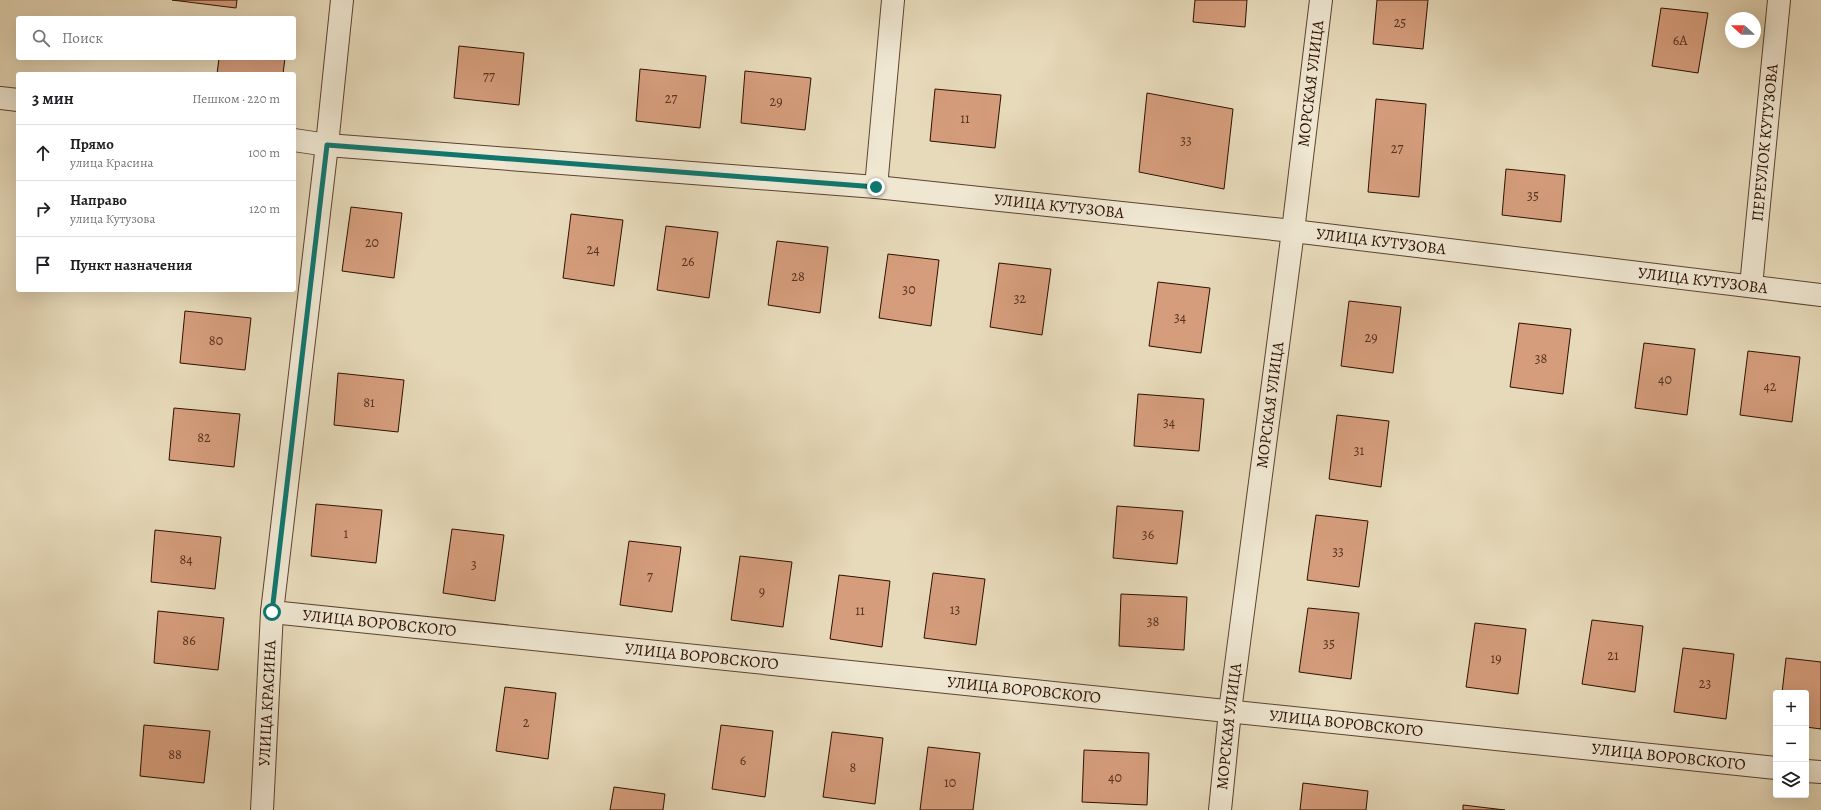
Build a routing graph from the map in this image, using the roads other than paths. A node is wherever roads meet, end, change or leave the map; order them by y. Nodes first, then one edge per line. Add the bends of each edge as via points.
1 (342, 0) edge
2 (893, 0) edge
3 (1321, 0) edge
4 (1779, 0) edge
5 (0, 98) edge
6 (16, 100) edge
7 (296, 140) edge
8 (327, 145) junction
9 (876, 187) junction
10 (1293, 231) junction
11 (1751, 286) junction
12 (1821, 295) edge
13 (272, 612) junction
14 (1230, 711) junction
15 (1773, 768) edge
16 (1809, 771) edge
17 (1821, 772) edge
18 (262, 810) edge
19 (1220, 810) edge

1 - 8 street, УЛИЦА КРАСИНА
2 - 9 street
3 - 10 street, МОРСКАЯ УЛИЦА
4 - 11 street, ПЕРЕУЛОК КУТУЗОВА
5 - 6 street
7 - 8 street, УЛИЦА КУТУЗОВА
8 - 9 street, УЛИЦА КУТУЗОВА
8 - 13 street, УЛИЦА КРАСИНА
9 - 10 street, УЛИЦА КУТУЗОВА
10 - 11 street, УЛИЦА КУТУЗОВА
10 - 14 street, МОРСКАЯ УЛИЦА
11 - 12 street, УЛИЦА КУТУЗОВА
13 - 14 street, УЛИЦА ВОРОВСКОГО
13 - 18 street, УЛИЦА КРАСИНА
14 - 15 street, УЛИЦА ВОРОВСКОГО
14 - 19 street, МОРСКАЯ УЛИЦА
16 - 17 street

